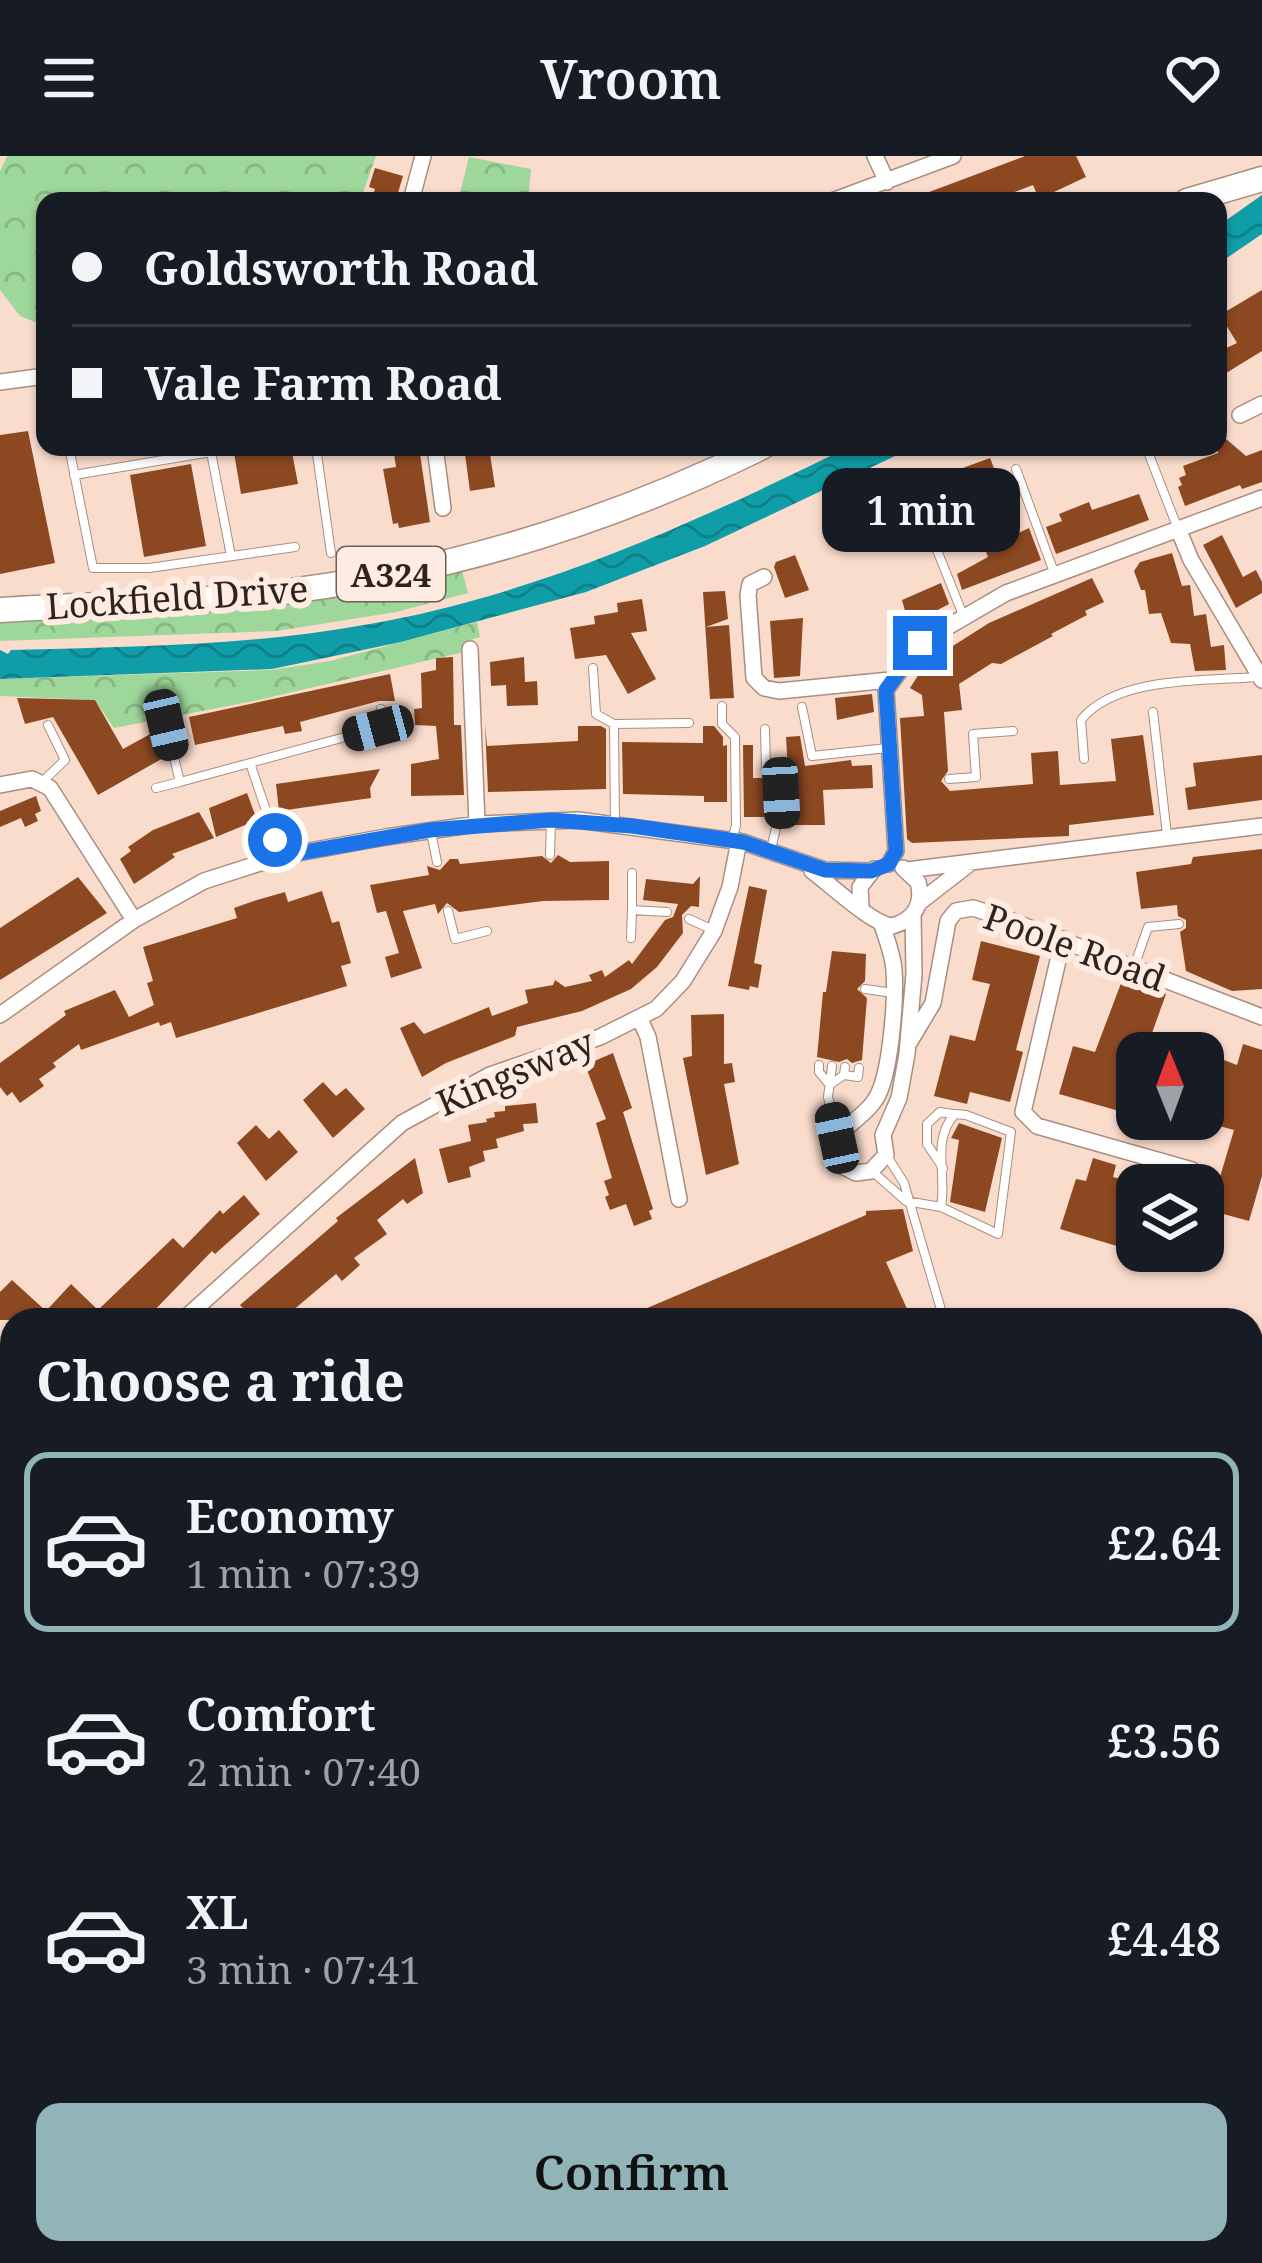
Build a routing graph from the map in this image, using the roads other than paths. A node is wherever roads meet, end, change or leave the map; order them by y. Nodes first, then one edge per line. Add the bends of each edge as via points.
1 (423, 156) edge
2 (874, 156) edge
3 (952, 156) edge
4 (1262, 163) edge
5 (1262, 179) edge
6 (886, 182) junction
7 (413, 192) edge
8 (858, 192) edge
9 (1203, 192) edge
10 (1216, 192) edge
11 (36, 377) edge
12 (0, 382) edge
13 (1262, 404) edge
14 (1240, 416) dead end
15 (71, 456) edge
16 (187, 456) edge
17 (212, 456) edge
18 (317, 456) edge
19 (436, 456) edge
20 (742, 456) edge
21 (1150, 456) edge
22 (1016, 469) dead end
23 (74, 475) junction
24 (1262, 498) edge
25 (443, 508) dead end
26 (1179, 531) junction
27 (932, 540) dead end
28 (295, 547) dead end
29 (331, 553) dead end
30 (231, 556) junction
31 (1055, 574) junction
32 (764, 577) dead end
33 (0, 610) edge
34 (963, 615) junction
35 (470, 649) dead end
36 (593, 668) dead end
37 (1261, 678) edge
38 (890, 680) junction
39 (722, 706) dead end
40 (802, 707) dead end
41 (381, 710) dead end
42 (1153, 712) dead end
43 (688, 723) dead end
44 (614, 724) junction
45 (48, 725) dead end
46 (166, 725) dead end
47 (765, 729) dead end
48 (1013, 731) dead end
49 (888, 748) junction
50 (1084, 759) dead end
51 (250, 763) junction
52 (949, 779) dead end
53 (44, 782) junction
54 (180, 782) junction
55 (0, 785) edge
56 (156, 788) dead end
57 (551, 820) junction
58 (477, 824) junction
59 (615, 824) junction
60 (1262, 826) edge
61 (430, 830) junction
62 (1168, 839) junction
63 (735, 840) junction
64 (771, 849) junction
65 (550, 855) dead end
66 (282, 856) junction
67 (973, 861) junction
68 (437, 862) dead end
69 (800, 862) junction
70 (889, 864) junction
71 (907, 870) junction
72 (871, 871) junction
73 (632, 873) dead end
74 (861, 907) junction
75 (916, 908) junction
76 (632, 910) junction
77 (448, 911) dead end
78 (668, 912) dead end
79 (689, 919) dead end
80 (134, 920) junction
81 (1179, 923) dead end
82 (882, 925) junction
83 (487, 931) dead end
84 (714, 931) junction
85 (631, 938) dead end
86 (1063, 939) junction
87 (1134, 967) junction
88 (866, 992) dead end
89 (893, 993) junction
90 (0, 1015) edge
91 (1262, 1017) edge
92 (640, 1019) junction
93 (908, 1046) junction
94 (819, 1065) dead end
95 (832, 1066) dead end
96 (859, 1069) dead end
97 (830, 1085) junction
98 (955, 1114) junction
99 (855, 1123) junction
100 (883, 1135) junction
101 (837, 1138) junction
102 (886, 1155) junction
103 (1171, 1164) edge
104 (944, 1169) junction
105 (872, 1172) junction
106 (680, 1198) dead end
107 (906, 1202) junction
108 (941, 1207) junction
109 (196, 1308) edge
110 (940, 1308) edge

1 - 7 street
2 - 6 street
3 - 6 street
4 - 9 main road
5 - 10 main road
6 - 8 street
11 - 12 street
13 - 14 street
15 - 23 lane
16 - 23 lane
17 - 30 lane
18 - 29 lane
19 - 25 street
20 - 33 main road, Lockfield Drive / A324 via 632,505 439,564 260,595
21 - 26 lane
22 - 31 lane
23 - 30 lane via 93,568
24 - 26 street
26 - 31 street
26 - 37 street
27 - 34 lane
28 - 30 lane
31 - 34 street
32 - 38 street via 748,595 760,685 779,691
34 - 38 street via 920,643
35 - 58 street
36 - 44 lane via 596,714
37 - 50 lane via 1136,688 1103,699 1081,720
38 - 49 street
39 - 63 lane via 722,724 735,737
40 - 49 lane via 812,756
41 - 51 lane via 378,728
42 - 62 lane
43 - 44 lane
44 - 59 lane
45 - 53 lane via 65,760
46 - 54 lane
47 - 64 lane via 766,767 780,767 782,820
48 - 52 lane via 974,734 976,777
49 - 70 street via 896,783
51 - 54 lane
51 - 66 lane
53 - 55 street
53 - 80 street
54 - 56 lane
57 - 58 street
57 - 59 street
57 - 65 lane
58 - 61 street
59 - 63 street
60 - 62 street
61 - 66 street
61 - 68 lane
62 - 67 street
63 - 64 street
63 - 84 street, Kingsway
64 - 69 street
66 - 80 street via 204,881
67 - 71 street
67 - 75 street
69 - 72 street
69 - 74 street
70 - 71 street
70 - 72 street
71 - 75 street via 918,882
72 - 74 street via 860,887
73 - 76 lane
74 - 82 street
75 - 82 street via 901,923
75 - 93 street
76 - 78 lane
76 - 85 lane
77 - 83 lane via 455,939
79 - 84 lane
80 - 90 street
81 - 87 lane via 1148,927
82 - 89 street
84 - 92 street, Kingsway via 674,992
86 - 87 street, Poole Road
86 - 93 street, Poole Road via 974,908 956,911 933,1004
86 - 103 street via 1023,1112 1037,1126
87 - 91 street, Poole Road
88 - 89 lane
89 - 99 street via 880,1093
92 - 106 street
92 - 109 street, Kingsway via 490,1075 402,1123
93 - 100 street
94 - 97 lane
95 - 97 lane
96 - 97 lane via 858,1077 844,1071
97 - 101 lane
98 - 104 lane via 941,1140
98 - 104 lane via 940,1112 927,1124 927,1144
98 - 108 lane via 1011,1132 998,1234
99 - 100 street
99 - 101 street
100 - 102 street
101 - 105 street via 842,1166
102 - 105 street
102 - 107 lane
104 - 108 lane
105 - 107 lane
107 - 108 lane
107 - 110 lane

